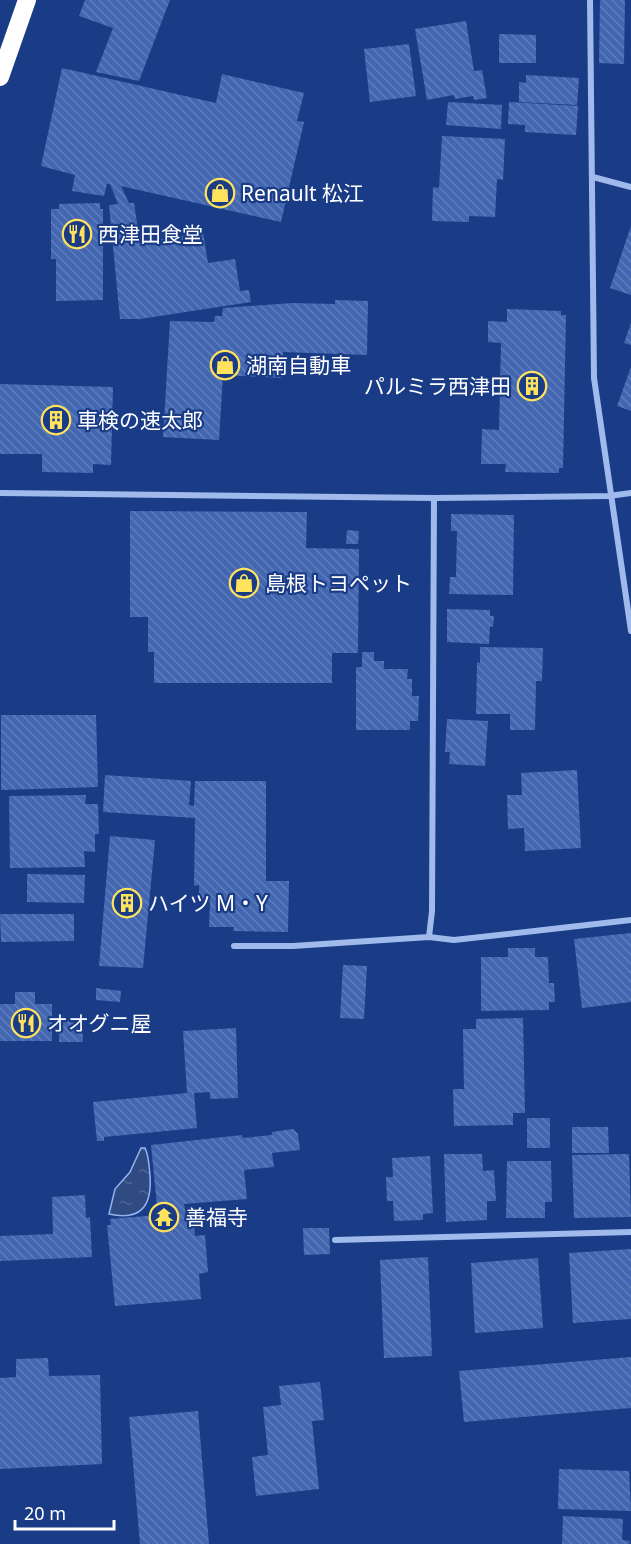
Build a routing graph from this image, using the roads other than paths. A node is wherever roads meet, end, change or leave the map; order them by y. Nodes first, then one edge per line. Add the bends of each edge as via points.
1 (27, 0) edge
2 (590, 0) edge
3 (0, 77) edge
4 (593, 177) junction
5 (631, 187) edge
6 (0, 493) edge
7 (631, 493) edge
8 (609, 496) junction
9 (434, 498) junction
10 (631, 631) edge
11 (631, 920) edge
12 (429, 937) junction
13 (234, 946) dead end
14 (631, 1232) edge
15 (335, 1240) dead end

1 - 3 highway
2 - 4 street
4 - 5 street
4 - 8 street via 594,378
6 - 9 street
7 - 8 street
8 - 9 street
8 - 10 street
9 - 12 street
11 - 12 street via 454,940
12 - 13 street
14 - 15 street

